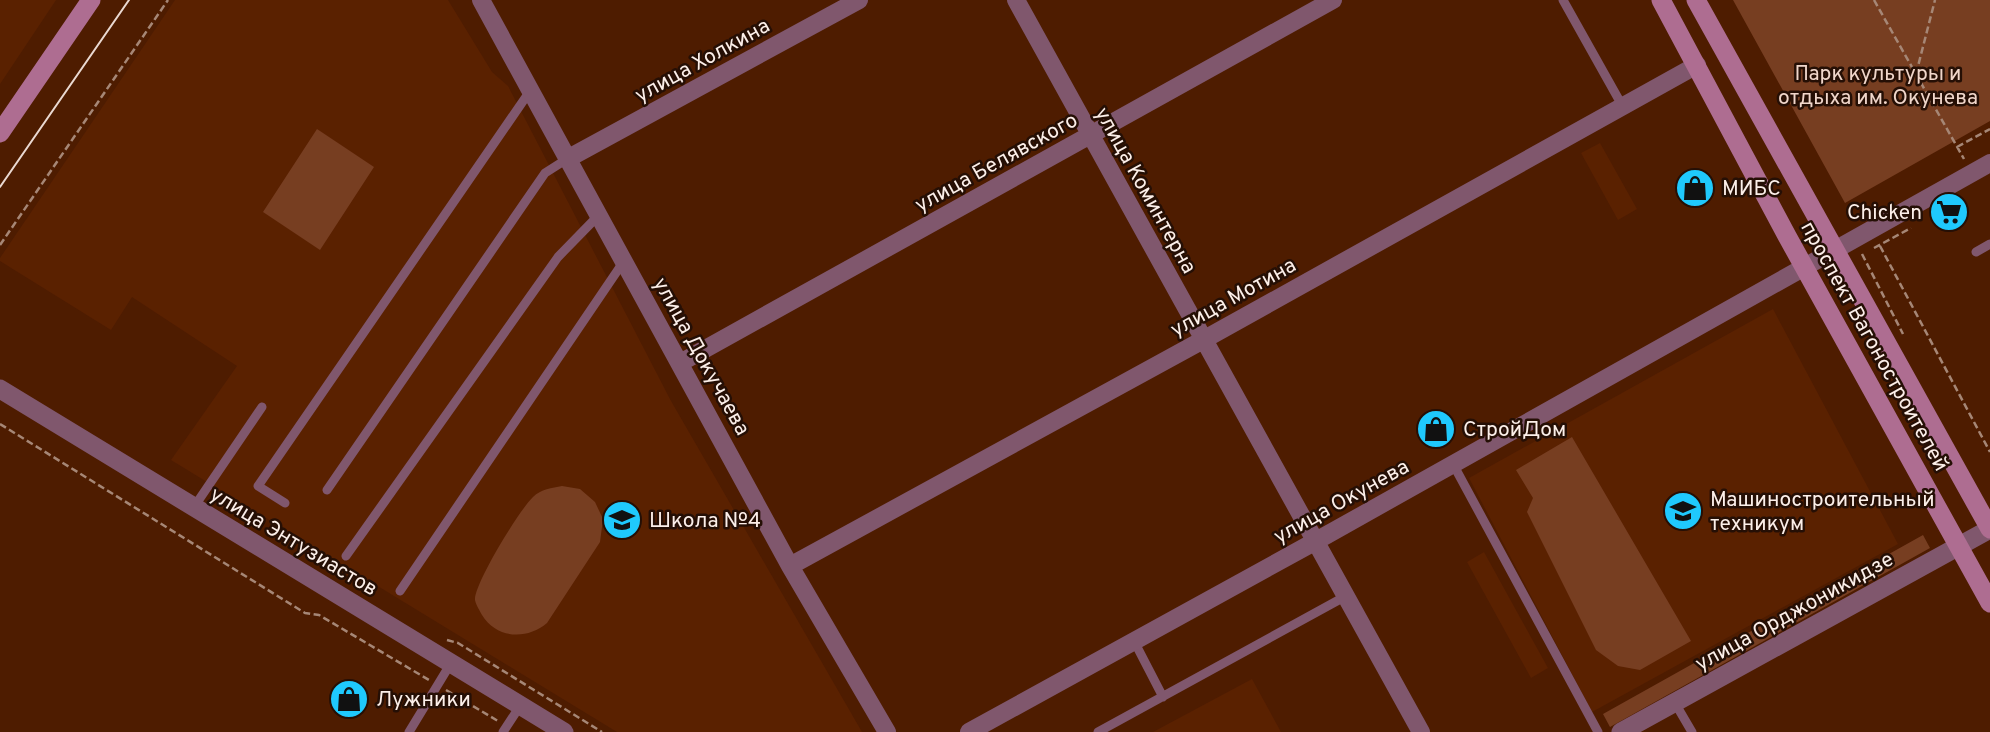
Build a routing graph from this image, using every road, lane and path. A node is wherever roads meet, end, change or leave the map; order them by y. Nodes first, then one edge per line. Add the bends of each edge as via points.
1 (91, 0) edge
2 (168, 0) edge
3 (481, 0) edge
4 (859, 0) edge
5 (1016, 0) edge
6 (1333, 0) edge
7 (1563, 0) edge
8 (1661, 0) edge
9 (1696, 0) edge
10 (1874, 0) edge
11 (1935, 0) edge
12 (1697, 65) junction
13 (1916, 74) junction
14 (530, 91) junction
15 (1623, 107) junction
16 (1990, 129) edge
17 (0, 133) edge
18 (1090, 136) junction
19 (1958, 147) junction
20 (567, 159) junction
21 (1990, 163) edge
22 (1972, 173) junction
23 (597, 217) junction
24 (1990, 243) edge
25 (0, 245) edge
26 (1880, 246) dead end
27 (1836, 250) junction
28 (1976, 252) dead end
29 (624, 261) junction
30 (1804, 267) junction
31 (1203, 340) junction
32 (680, 363) junction
33 (0, 389) edge
34 (262, 407) dead end
35 (0, 424) edge
36 (1990, 452) edge
37 (1453, 464) junction
38 (327, 490) dead end
39 (285, 503) dead end
40 (194, 507) junction
41 (1990, 529) edge
42 (1316, 541) junction
43 (1959, 546) junction
44 (346, 556) dead end
45 (790, 566) junction
46 (400, 591) dead end
47 (1346, 596) junction
48 (1990, 603) edge
49 (1134, 641) junction
50 (451, 663) junction
51 (438, 685) junction
52 (1163, 697) junction
53 (1675, 702) junction
54 (520, 706) junction
55 (505, 729) edge
56 (554, 730) edge
57 (409, 732) edge
58 (887, 732) edge
59 (969, 732) edge
60 (1098, 732) edge
61 (1421, 732) edge
62 (1598, 732) edge
63 (1620, 732) edge
64 (1692, 732) edge

1 - 17 main road
2 - 25 path
3 - 14 street, улица Докучаева
4 - 20 street, улица Холкина
5 - 18 street, улица Коминтерна
6 - 18 street, улица Белявского
7 - 15 lane
8 - 12 main road, проспект Вагоностроителей
9 - 27 main road, проспект Вагоностроителей
10 - 13 path
11 - 13 path
12 - 15 street, улица Мотина
12 - 30 main road, проспект Вагоностроителей
13 - 19 path
14 - 20 street, улица Докучаева
14 - 39 lane via 258,486
15 - 31 street, улица Мотина
16 - 19 path
18 - 31 street, улица Коминтерна
18 - 32 street, улица Белявского
19 - 22 path
20 - 23 street, улица Докучаева
20 - 38 lane via 545,173
21 - 22 street, улица Окунева
22 - 27 street, улица Окунева
23 - 29 street, улица Докучаева
23 - 44 lane via 558,257
24 - 28 lane
26 - 36 path
27 - 30 street, улица Окунева
27 - 41 main road, проспект Вагоностроителей
29 - 32 street, улица Докучаева
29 - 46 lane
30 - 37 street, улица Окунева
30 - 43 main road, проспект Вагоностроителей
31 - 42 street, улица Коминтерна
31 - 45 street, улица Мотина
32 - 45 street, улица Докучаева
33 - 40 street, улица Энтузиастов
34 - 40 lane
35 - 51 path via 305,613 319,615
37 - 42 street, улица Окунева
37 - 62 lane
40 - 50 street, улица Энтузиастов
41 - 43 street, улица Орджоникидзе
42 - 47 street, улица Коминтерна
42 - 49 street, улица Окунева
43 - 48 main road, проспект Вагоностроителей
43 - 53 street, улица Орджоникидзе
45 - 58 street, улица Докучаева
47 - 52 lane
47 - 61 street, улица Коминтерна
49 - 52 lane
49 - 59 street, улица Окунева
50 - 51 lane
50 - 54 street, улица Энтузиастов
51 - 55 path
51 - 57 lane
52 - 60 lane
53 - 63 street, улица Орджоникидзе
53 - 64 lane
54 - 55 lane
54 - 56 street, улица Энтузиастов

